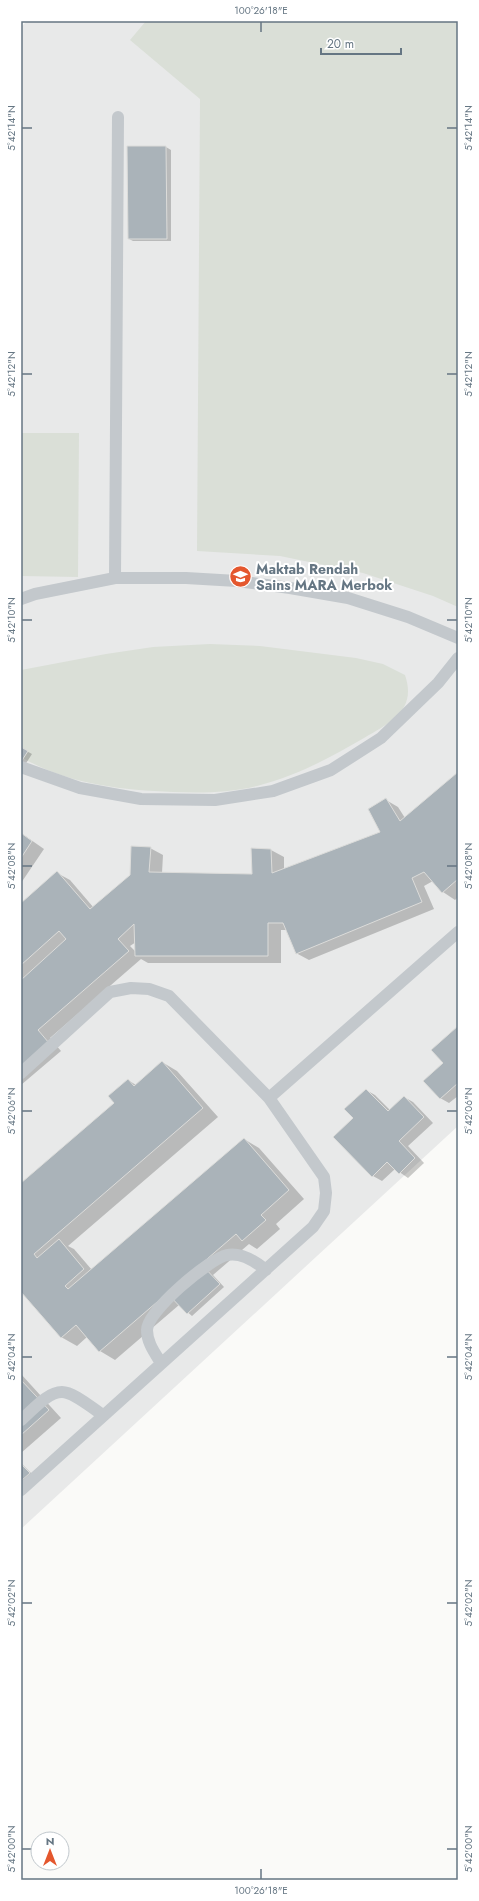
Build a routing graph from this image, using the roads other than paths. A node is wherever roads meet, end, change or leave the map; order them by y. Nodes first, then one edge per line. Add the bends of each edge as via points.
1 (118, 117) dead end
2 (115, 578) junction
3 (21, 599) edge
4 (458, 638) edge
5 (458, 658) edge
6 (21, 766) edge
7 (458, 932) edge
8 (21, 1073) edge
9 (269, 1098) junction
10 (266, 1270) junction
11 (161, 1363) junction
12 (103, 1415) junction
13 (21, 1420) edge
14 (21, 1490) edge

1 - 2 lane
2 - 3 lane
2 - 4 lane via 237,581 305,590 348,598 408,617
5 - 6 lane via 438,683 381,738 331,770 273,791 215,800 141,799 80,788
7 - 9 lane
8 - 9 lane via 110,992 131,988 148,989 169,996
9 - 10 lane via 324,1177 326,1194 324,1211 313,1227
10 - 11 lane
10 - 11 lane via 244,1256 228,1255 213,1261 160,1305 147,1330 150,1347
11 - 12 lane
12 - 13 lane via 62,1392 49,1396
12 - 14 lane

